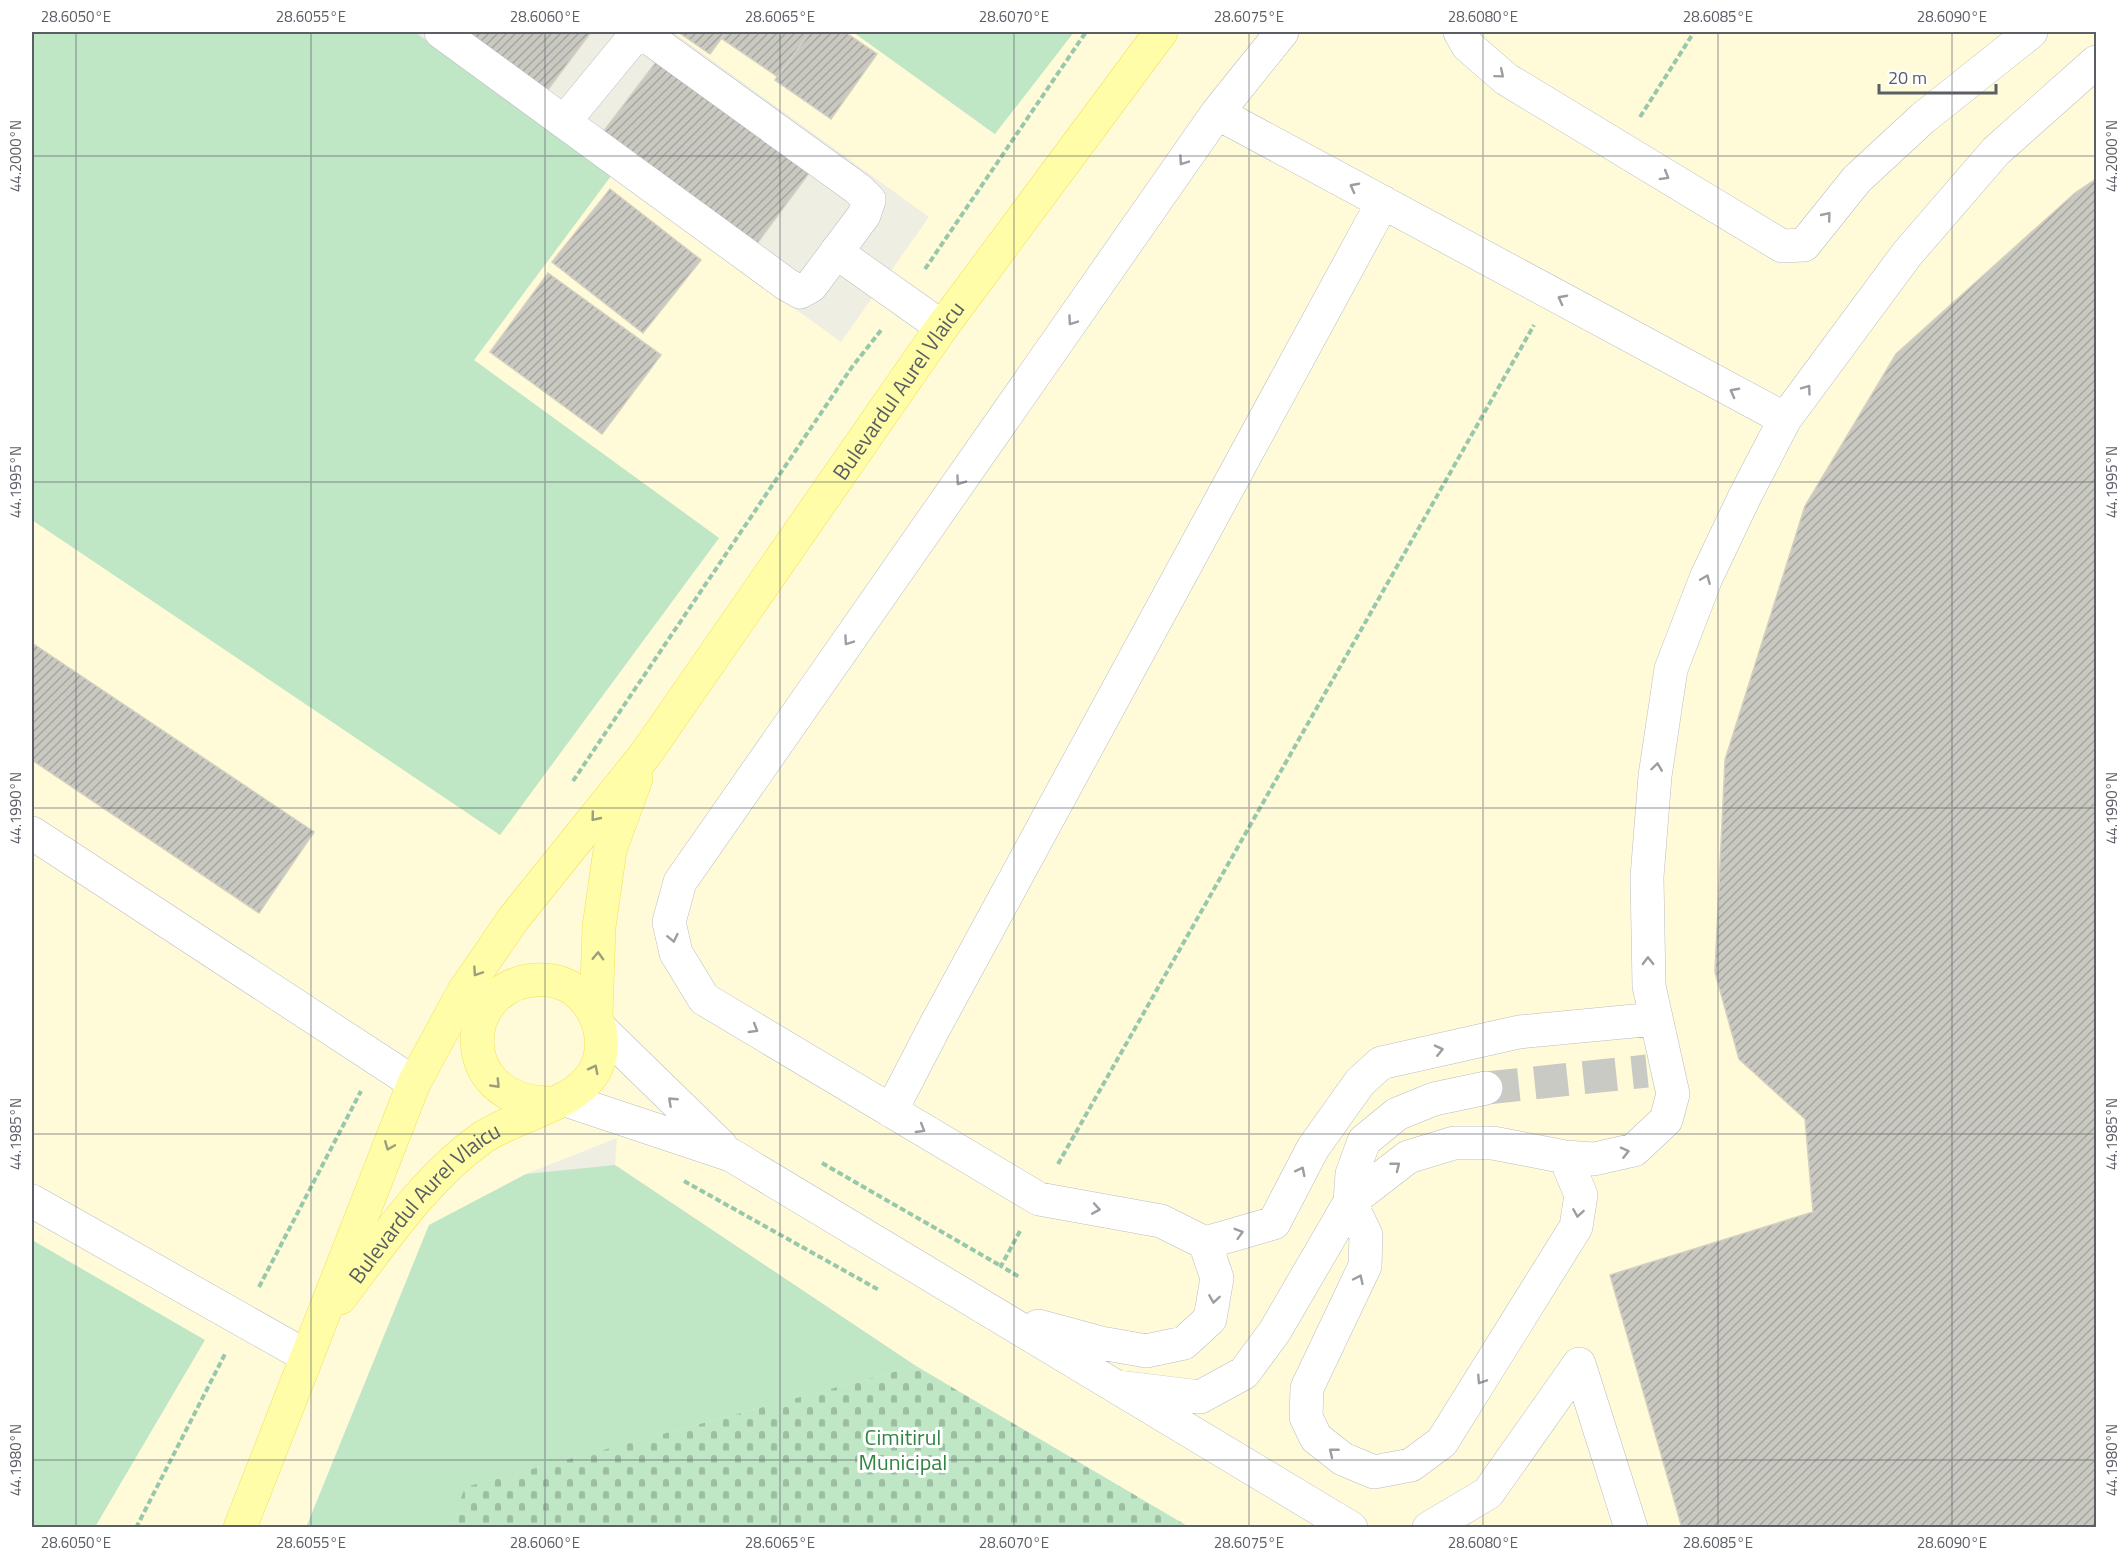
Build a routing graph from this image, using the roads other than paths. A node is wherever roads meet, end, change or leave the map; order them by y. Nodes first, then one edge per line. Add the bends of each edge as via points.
1 (441, 32) edge
2 (639, 32) edge
3 (1161, 32) edge
4 (1282, 32) edge
5 (1460, 32) edge
6 (2031, 32) edge
7 (2097, 62) edge
8 (1217, 113) junction
9 (564, 122) junction
10 (1383, 202) junction
11 (836, 252) junction
12 (942, 327) junction
13 (1785, 419) junction
14 (645, 755) junction
15 (32, 833) edge
16 (514, 918) junction
17 (515, 984) junction
18 (1654, 1019) junction
19 (598, 1022) junction
20 (477, 1049) junction
21 (414, 1083) junction
22 (1486, 1088) tunnel mouth
23 (557, 1101) junction
24 (891, 1111) junction
25 (731, 1155) junction
26 (1565, 1158) junction
27 (32, 1201) edge
28 (1350, 1203) junction
29 (1205, 1243) junction
30 (999, 1315) junction
31 (311, 1342) junction
32 (1118, 1387) junction
33 (240, 1527) edge
34 (1351, 1527) edge
35 (1429, 1527) edge
36 (1631, 1527) edge

1 - 9 street
2 - 9 street
2 - 11 street via 869,200 864,215
3 - 12 main road, Bulevardul Aurel Vlaicu
4 - 8 street
5 -> 6 street via 1468,46 1506,79 1782,246 1804,245 1857,179 1923,118
13 -> 7 street via 1907,254 1996,151
10 -> 8 street
8 -> 24 street via 680,882 669,922 676,953 704,999
9 - 11 street via 800,292 811,286
13 -> 10 street
10 - 24 street
11 - 12 street
12 - 14 main road, Bulevardul Aurel Vlaicu
18 -> 13 street via 1649,986 1647,877 1655,776 1671,669 1706,579
14 -> 16 main road, Bulevardul Aurel Vlaicu
19 -> 14 main road, Bulevardul Aurel Vlaicu via 599,927 610,850
15 - 21 street
16 - 17 main road
16 -> 21 main road, Bulevardul Aurel Vlaicu via 464,991
17 - 19 main road via 547,980 568,985 583,997
17 - 20 main road via 497,996 484,1013 478,1027
26 -> 18 street via 1594,1159 1634,1150 1666,1120 1673,1094
29 -> 18 street via 1274,1223 1312,1148 1360,1082 1381,1063 1519,1032
23 -> 19 main road, Bulevardul Aurel Vlaicu via 581,1088 595,1071 601,1051
25 -> 19 street via 669,1098
20 - 21 main road
20 -> 23 main road, Bulevardul Aurel Vlaicu via 482,1068 508,1096 529,1103
21 -> 31 main road, Bulevardul Aurel Vlaicu
22 - 28 street via 1434,1100 1397,1114 1364,1141 1352,1174
23 - 25 street
23 - 31 main road, Bulevardul Aurel Vlaicu via 482,1138 425,1189
24 -> 29 street via 1039,1199 1161,1221
25 - 30 street
28 -> 26 street via 1408,1157 1454,1143 1493,1143
26 -> 28 street via 1581,1195 1576,1227 1551,1270 1442,1442 1411,1465 1374,1472 1342,1459 1316,1438 1306,1417 1307,1388 1365,1266 1366,1235
27 - 31 street
28 - 32 street via 1275,1331 1244,1373 1200,1397
29 -> 30 street via 1217,1278 1210,1319 1184,1343 1146,1350 1101,1343
30 - 32 street
31 - 33 main road, Bulevardul Aurel Vlaicu
32 - 34 street
35 - 36 street via 1488,1493 1580,1364

